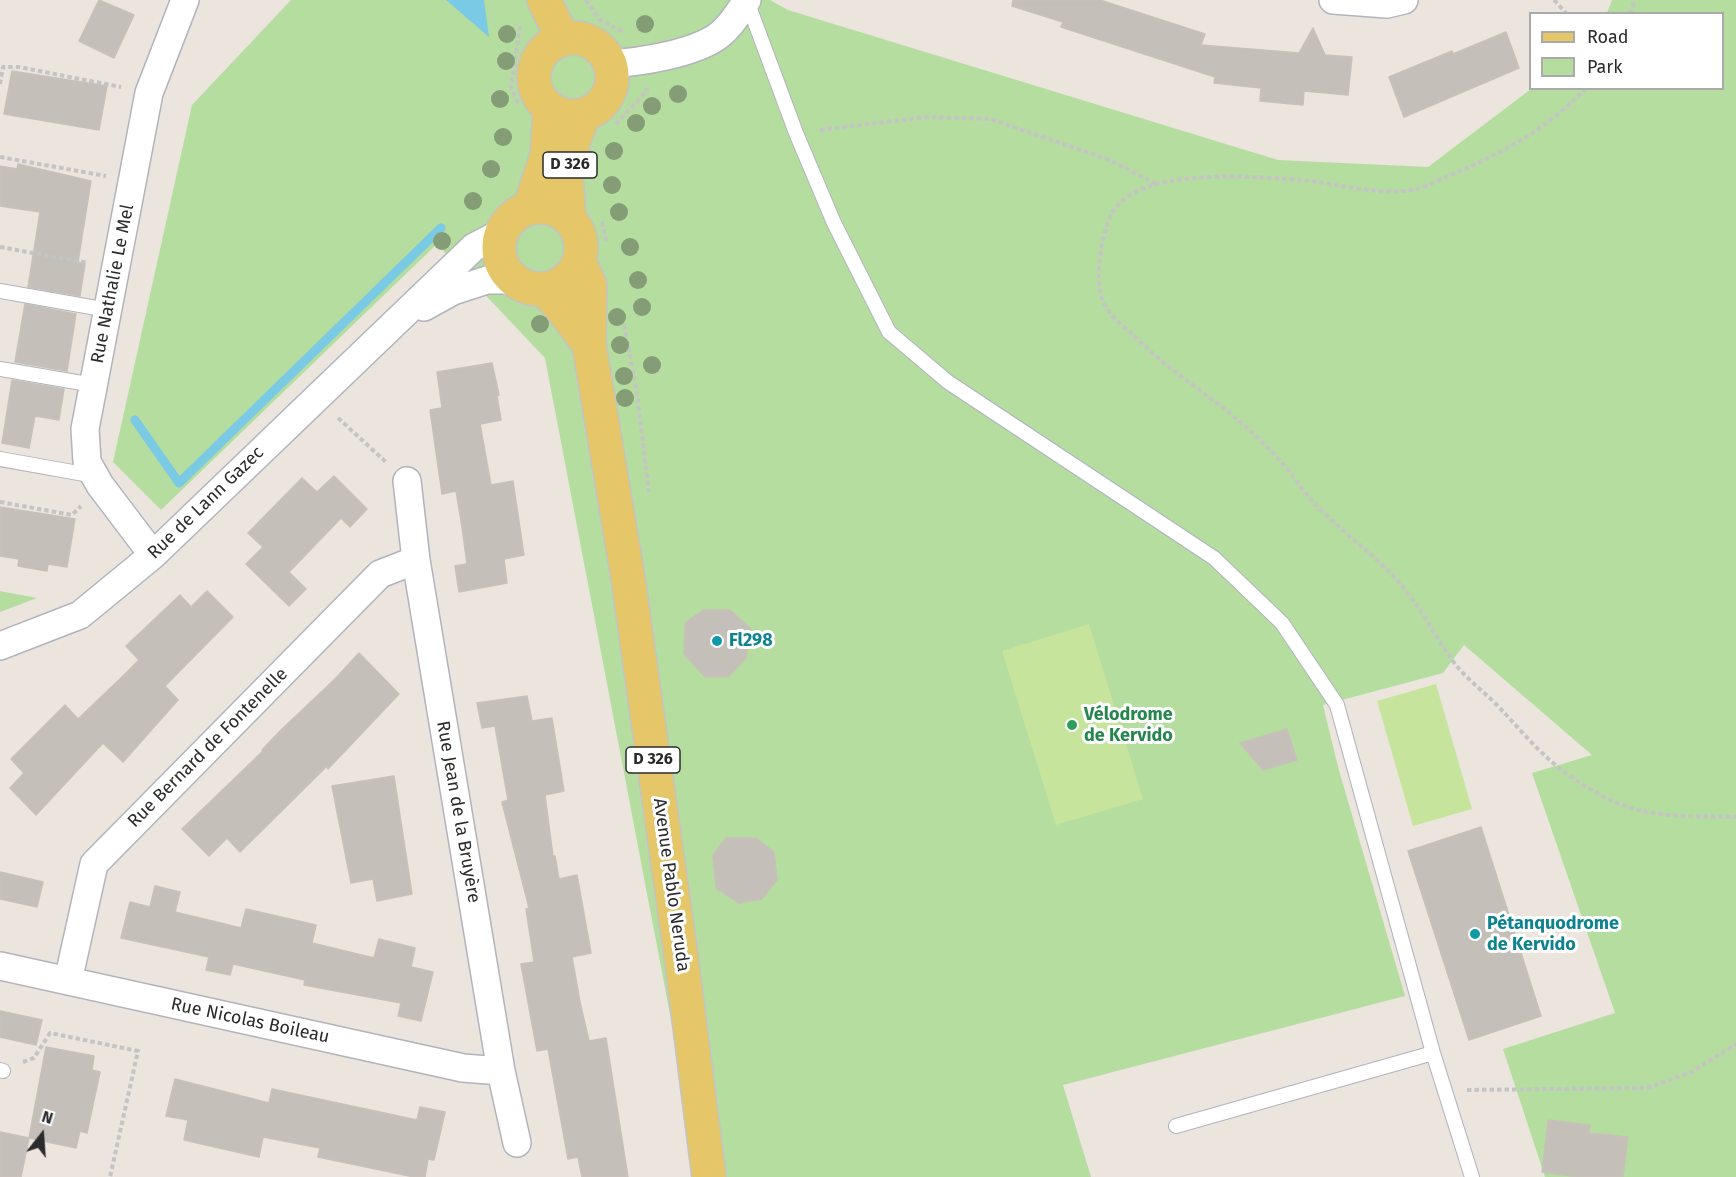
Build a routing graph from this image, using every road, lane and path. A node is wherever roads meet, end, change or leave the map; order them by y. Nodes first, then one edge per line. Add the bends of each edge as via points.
1 (185, 0) edge
2 (747, 0) edge
3 (1333, 0) edge
4 (1404, 0) edge
5 (1554, 0) edge
6 (531, 9) edge
7 (1566, 12) edge
8 (562, 39) junction
9 (610, 64) junction
10 (0, 84) edge
11 (1584, 90) edge
12 (149, 93) junction
13 (535, 107) junction
14 (584, 114) junction
15 (796, 133) junction
16 (0, 157) edge
17 (132, 181) junction
18 (1157, 184) junction
19 (530, 207) junction
20 (569, 218) junction
21 (501, 233) junction
22 (0, 247) edge
23 (579, 261) junction
24 (116, 268) junction
25 (529, 285) junction
26 (0, 291) edge
27 (108, 310) junction
28 (389, 327) junction
29 (590, 345) junction
30 (0, 369) edge
31 (94, 385) junction
32 (316, 397) junction
33 (0, 459) edge
34 (97, 481) junction
35 (406, 481) joint
36 (0, 502) edge
37 (153, 555) junction
38 (416, 560) junction
39 (0, 646) edge
40 (1736, 817) edge
41 (0, 966) edge
42 (68, 981) junction
43 (1736, 1044) edge
44 (1433, 1053) junction
45 (1, 1070) edge
46 (501, 1071) junction
47 (1445, 1090) junction
48 (1176, 1126) dead end
49 (517, 1143) dead end
50 (110, 1177) edge
51 (709, 1177) edge
52 (1472, 1177) edge

1 - 12 street, Rue Nathalie Le Mel
2 - 9 street via 728,27 702,44 635,63
2 - 15 lane
3 - 4 street via 1387,4
5 - 7 path
6 - 8 main road
6 - 13 path via 520,28 511,88
8 - 9 main road via 574,38 597,46
8 - 13 main road via 542,53 537,63 534,76 542,99
9 - 14 main road via 612,77 605,100
10 - 12 path via 3,67 19,67
11 - 18 path via 1571,104 1500,153 1416,189 1386,192 1222,176
12 - 17 street, Rue Nathalie Le Mel
13 - 14 main road via 573,116
13 - 19 main road, D 326 via 547,155
14 - 20 main road, D 326 via 566,176
15 - 18 path via 926,117 990,119 1110,160
15 - 44 lane via 834,223 889,332 948,382 1214,558 1282,623 1337,705
16 - 17 path
17 - 24 street, Rue Nathalie Le Mel
18 - 40 path via 1131,194 1110,216 1098,278 1100,297 1107,310 1173,372 1266,445 1312,501 1403,586 1457,666 1562,771 1637,810 1667,816
19 - 20 main road via 556,210
19 - 21 main road via 508,221
20 - 23 main road via 579,234
21 - 25 main road via 498,246 504,270
21 - 28 street via 474,247
22 - 24 path
23 - 25 main road via 562,283
23 - 29 main road, D 326 via 590,286
24 - 27 street, Rue Nathalie Le Mel
25 - 28 street via 487,280 453,291
25 - 29 main road, D 326 via 563,310
26 - 27 lane
27 - 31 street, Rue Nathalie Le Mel
28 - 32 street, Rue de Lann Gazec
29 - 51 main road, Avenue Pablo Neruda / D 326 via 628,578
30 - 31 lane
31 - 34 street, Rue Nathalie Le Mel via 86,429 87,462
32 - 35 path
32 - 37 street, Rue de Lann Gazec
33 - 34 lane
34 - 36 path via 72,515
34 - 37 street, Rue Nathalie Le Mel
35 - 38 street, Rue Jean de la Bruyère
37 - 39 street, Rue de Lann Gazec via 80,615
38 - 42 street, Rue Bernard de Fontenelle via 380,574 94,864
38 - 46 street, Rue Jean de la Bruyère
41 - 42 street, Rue Nicolas Boileau
42 - 46 street, Rue Nicolas Boileau via 463,1068
43 - 47 path via 1692,1072 1647,1088
44 - 47 lane
44 - 48 lane
45 - 50 path via 34,1058 50,1033 138,1051
46 - 49 street, Rue Jean de la Bruyère
47 - 52 lane

